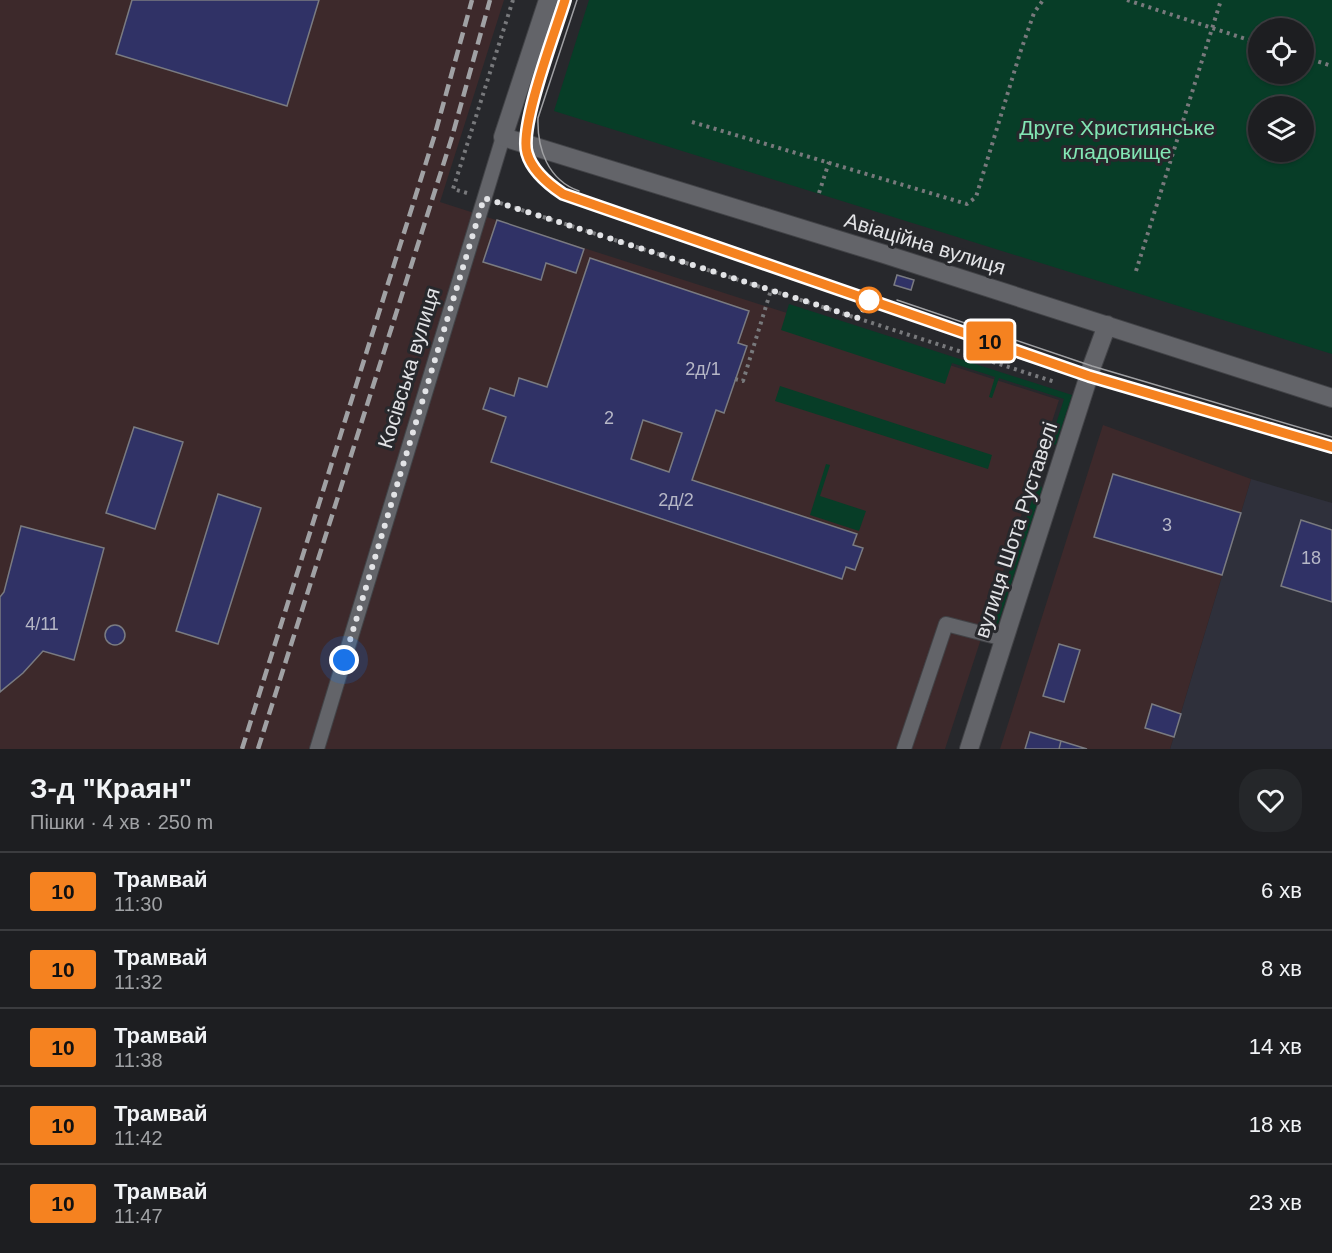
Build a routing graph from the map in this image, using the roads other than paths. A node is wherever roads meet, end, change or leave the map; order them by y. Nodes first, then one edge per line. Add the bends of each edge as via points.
1 (548, 0) edge
2 (503, 137) junction
3 (1107, 325) junction
4 (1332, 398) edge
5 (1004, 639) junction
6 (316, 749) edge
7 (904, 749) edge
8 (969, 749) edge

1 - 2 street, Косівська вулиця
2 - 3 street, Авіаційна вулиця
2 - 6 lane, Косівська вулиця
3 - 4 street, Авіаційна вулиця
3 - 5 street, вулиця Шота Руставелі
5 - 7 lane via 946,624
5 - 8 street, вулиця Шота Руставелі

